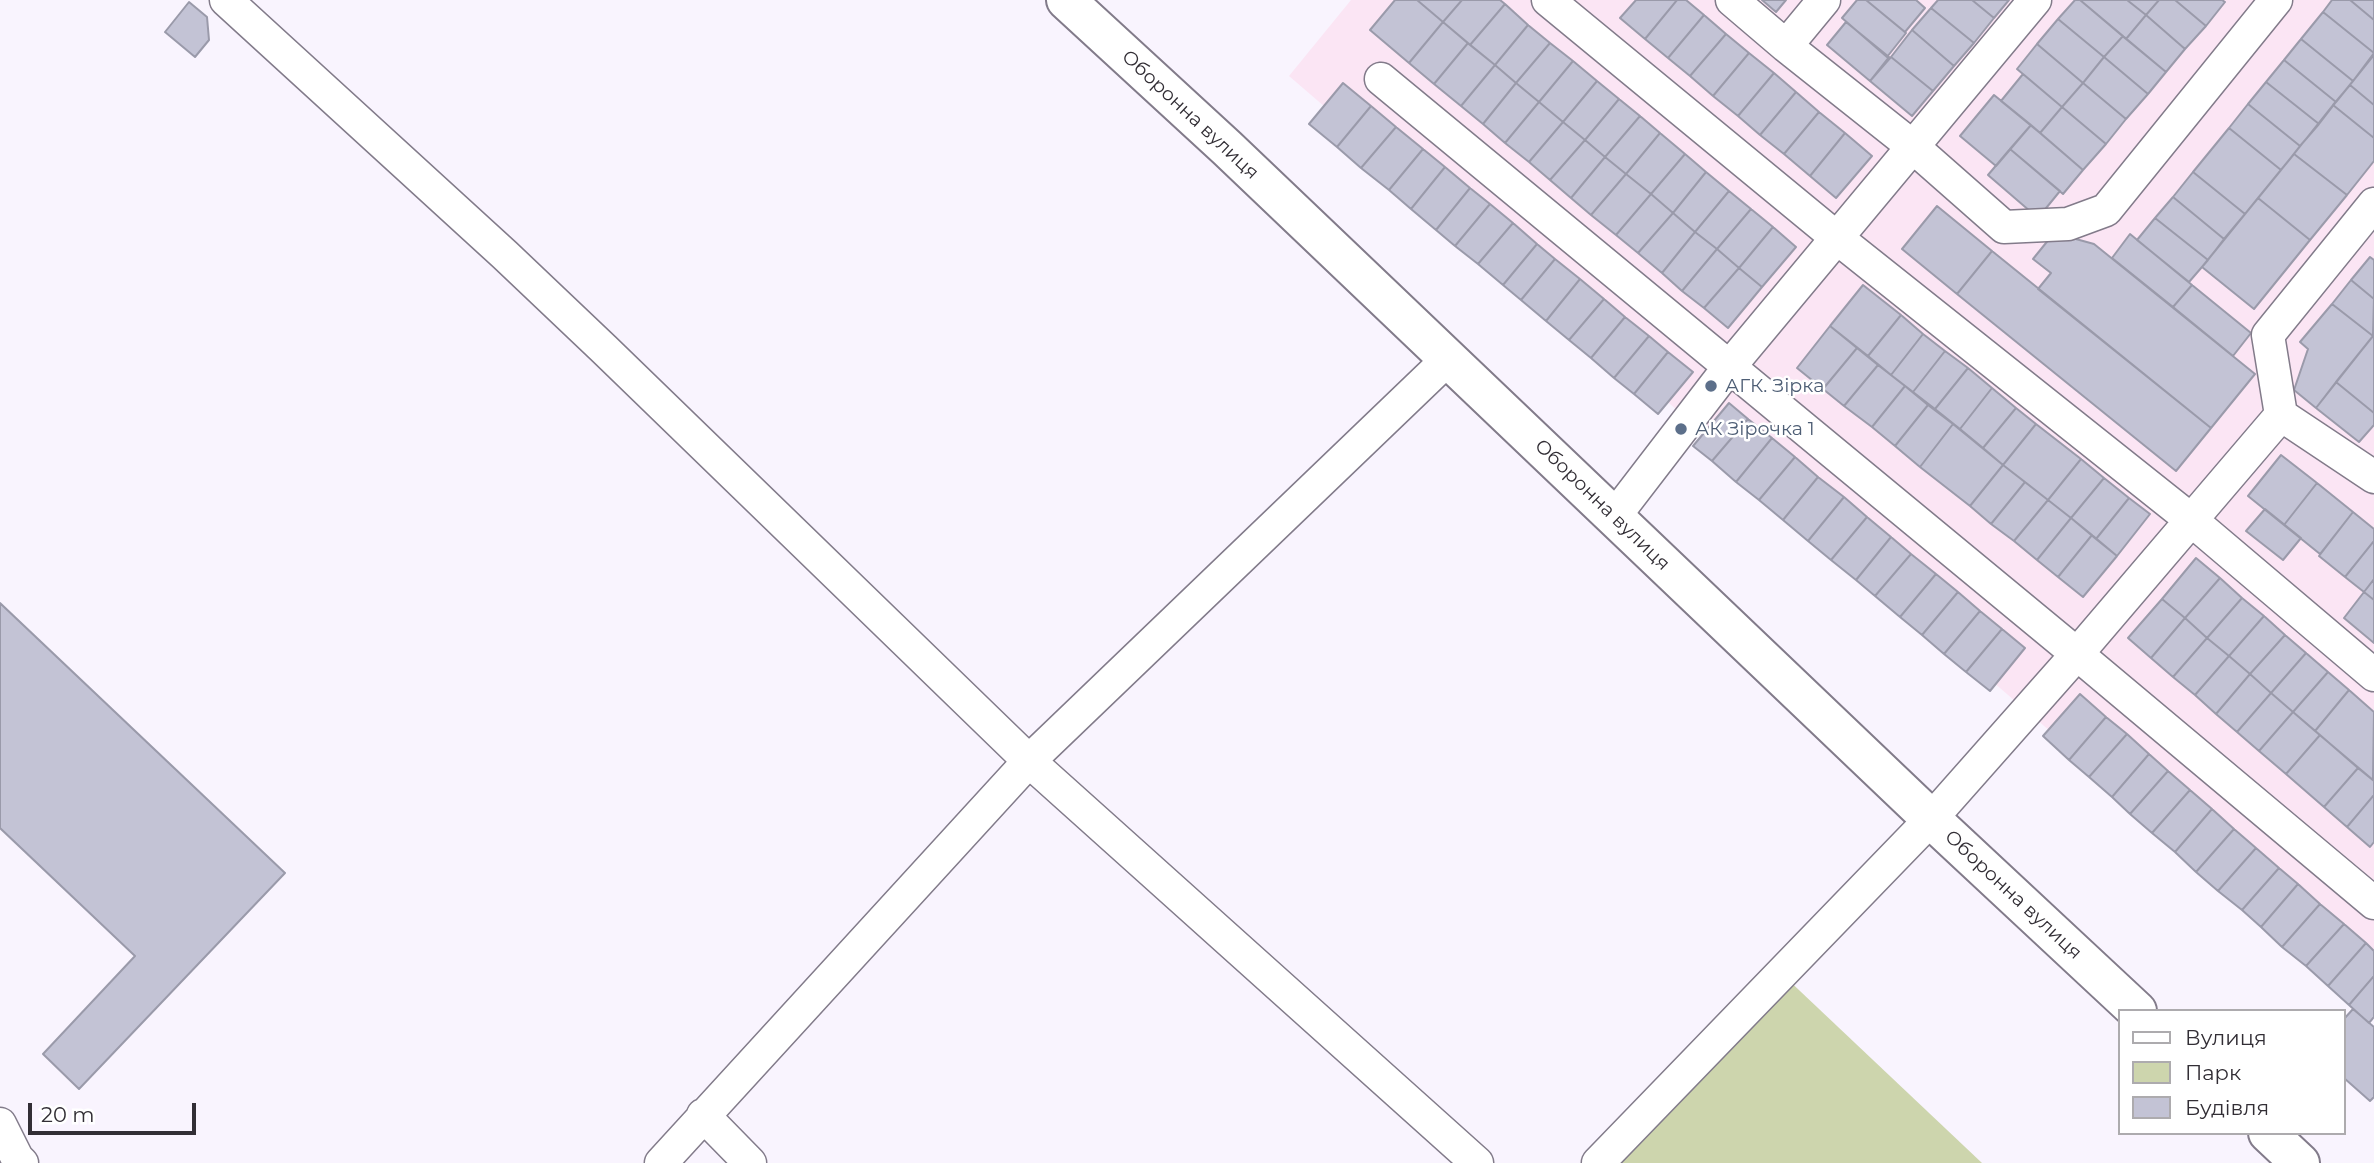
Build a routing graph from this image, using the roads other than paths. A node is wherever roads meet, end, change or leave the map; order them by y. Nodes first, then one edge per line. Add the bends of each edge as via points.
1 (226, 0) edge
2 (1066, 0) edge
3 (1548, 0) edge
4 (1732, 0) edge
5 (1824, 0) edge
6 (2035, 0) edge
7 (2276, 0) edge
8 (1786, 46) junction
9 (1381, 79) dead end
10 (1912, 146) junction
11 (2374, 204) edge
12 (1837, 238) junction
13 (1448, 358) junction
14 (1730, 366) junction
15 (2281, 415) junction
16 (2373, 473) edge
17 (1614, 517) junction
18 (2190, 519) junction
19 (2077, 654) junction
20 (2374, 675) edge
21 (1029, 761) junction
22 (1931, 819) junction
23 (2374, 903) edge
24 (2135, 1009) edge
25 (703, 1115) junction
26 (0, 1124) edge
27 (2270, 1135) edge
28 (22, 1163) edge
29 (661, 1163) edge
30 (750, 1163) edge
31 (1477, 1163) edge
32 (1598, 1163) edge
33 (2300, 1163) edge

1 - 21 lane via 505,255
2 - 13 street, Оборонна вулиця
3 - 12 lane
4 - 8 lane
5 - 8 lane
6 - 10 lane
7 - 10 lane via 2106,210 2068,224 2004,227
8 - 10 lane
9 - 14 lane
10 - 12 lane
11 - 15 lane via 2269,335
12 - 14 lane
12 - 18 lane
13 - 17 street, Оборонна вулиця
13 - 21 lane
14 - 17 lane
14 - 19 lane
15 - 16 lane
15 - 18 lane
17 - 22 street, Оборонна вулиця
18 - 19 lane
18 - 20 lane
19 - 22 lane
19 - 23 lane
21 - 25 lane
21 - 31 lane
22 - 24 street, Оборонна вулиця
22 - 32 lane
25 - 29 lane
25 - 30 lane
26 - 28 lane
27 - 33 street

